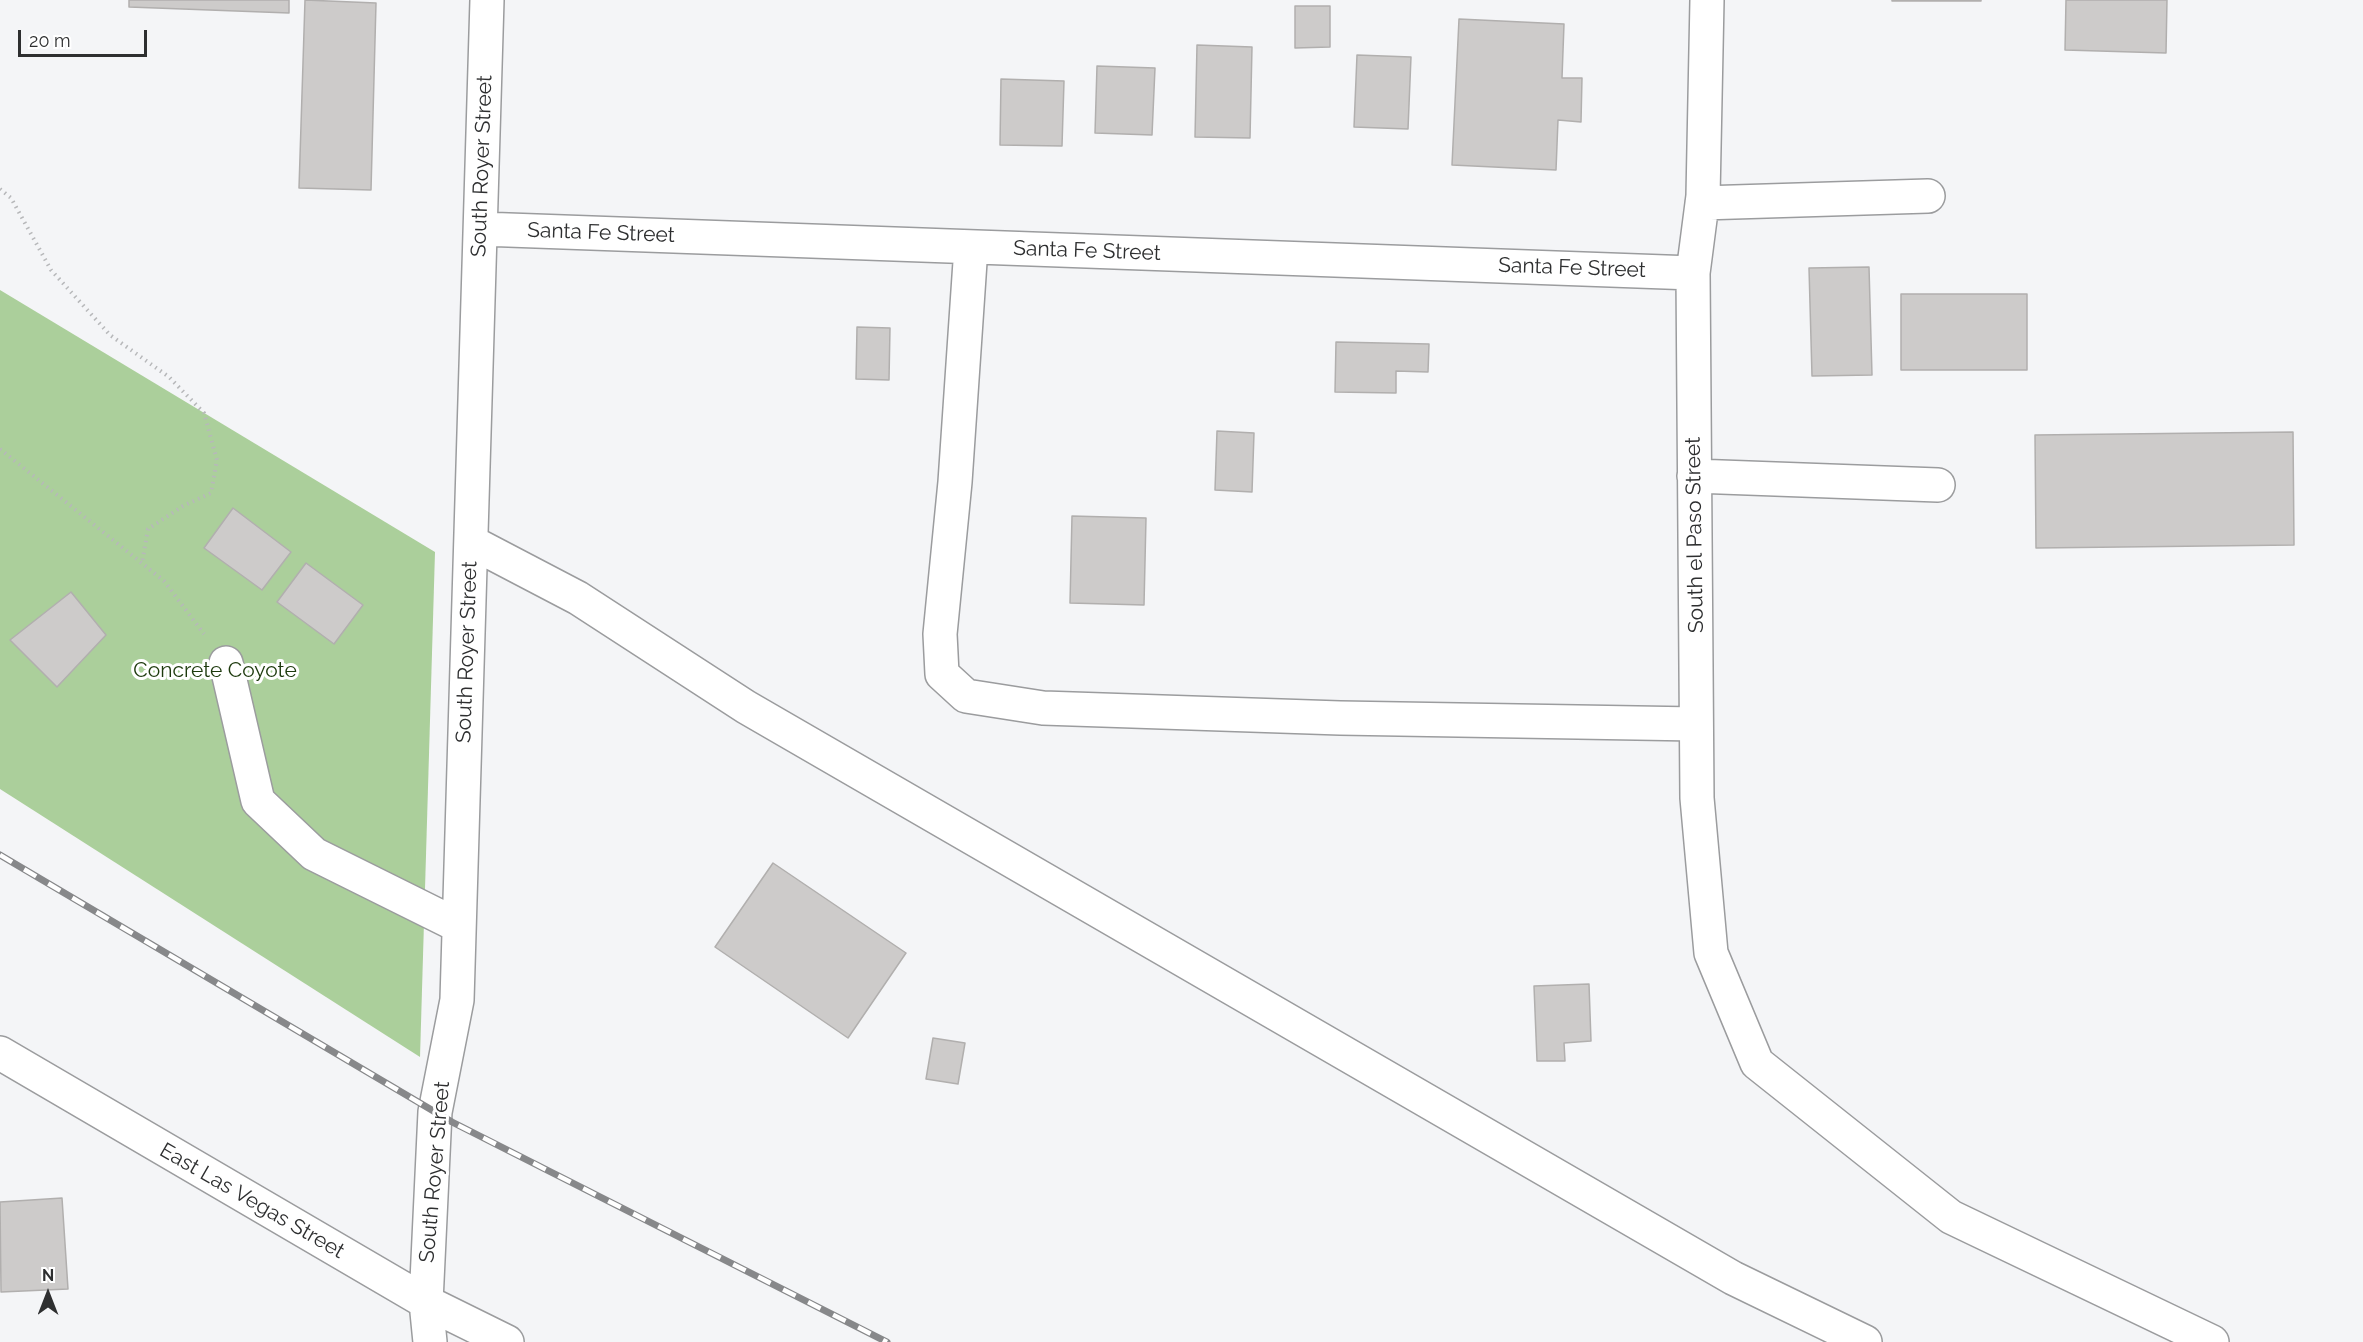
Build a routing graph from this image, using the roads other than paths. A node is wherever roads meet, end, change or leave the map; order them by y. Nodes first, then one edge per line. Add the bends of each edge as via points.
1 (487, 0) edge
2 (1707, 0) edge
3 (1928, 196) dead end
4 (1702, 203) junction
5 (481, 229) junction
6 (971, 247) junction
7 (1693, 273) junction
8 (1694, 476) junction
9 (1938, 485) dead end
10 (471, 542) junction
11 (226, 663) road end
12 (1696, 724) junction
13 (459, 926) junction
14 (0, 1053) edge
15 (426, 1302) junction
16 (430, 1342) edge
17 (507, 1342) edge
18 (1865, 1342) edge
19 (2212, 1342) edge

1 - 5 street, South Royer Street
2 - 4 street, South el Paso Street
3 - 4 street
4 - 7 street, South el Paso Street
5 - 6 street, Santa Fe Street
5 - 10 street, South Royer Street
6 - 7 street, Santa Fe Street
6 - 12 street via 940,634 942,674 966,696 1043,708
7 - 8 street, South el Paso Street
8 - 9 street
8 - 12 street, South el Paso Street
10 - 13 street, South Royer Street
10 - 18 street via 578,598 746,707 1733,1278
11 - 13 street via 258,801 314,854
12 - 19 street, South el Paso Street via 1697,798 1711,953 1757,1064 1951,1217
13 - 15 street, South Royer Street via 457,1000 435,1112
14 - 15 street, East Las Vegas Street
15 - 16 street, South Royer Street
15 - 17 street, East Las Vegas Street

